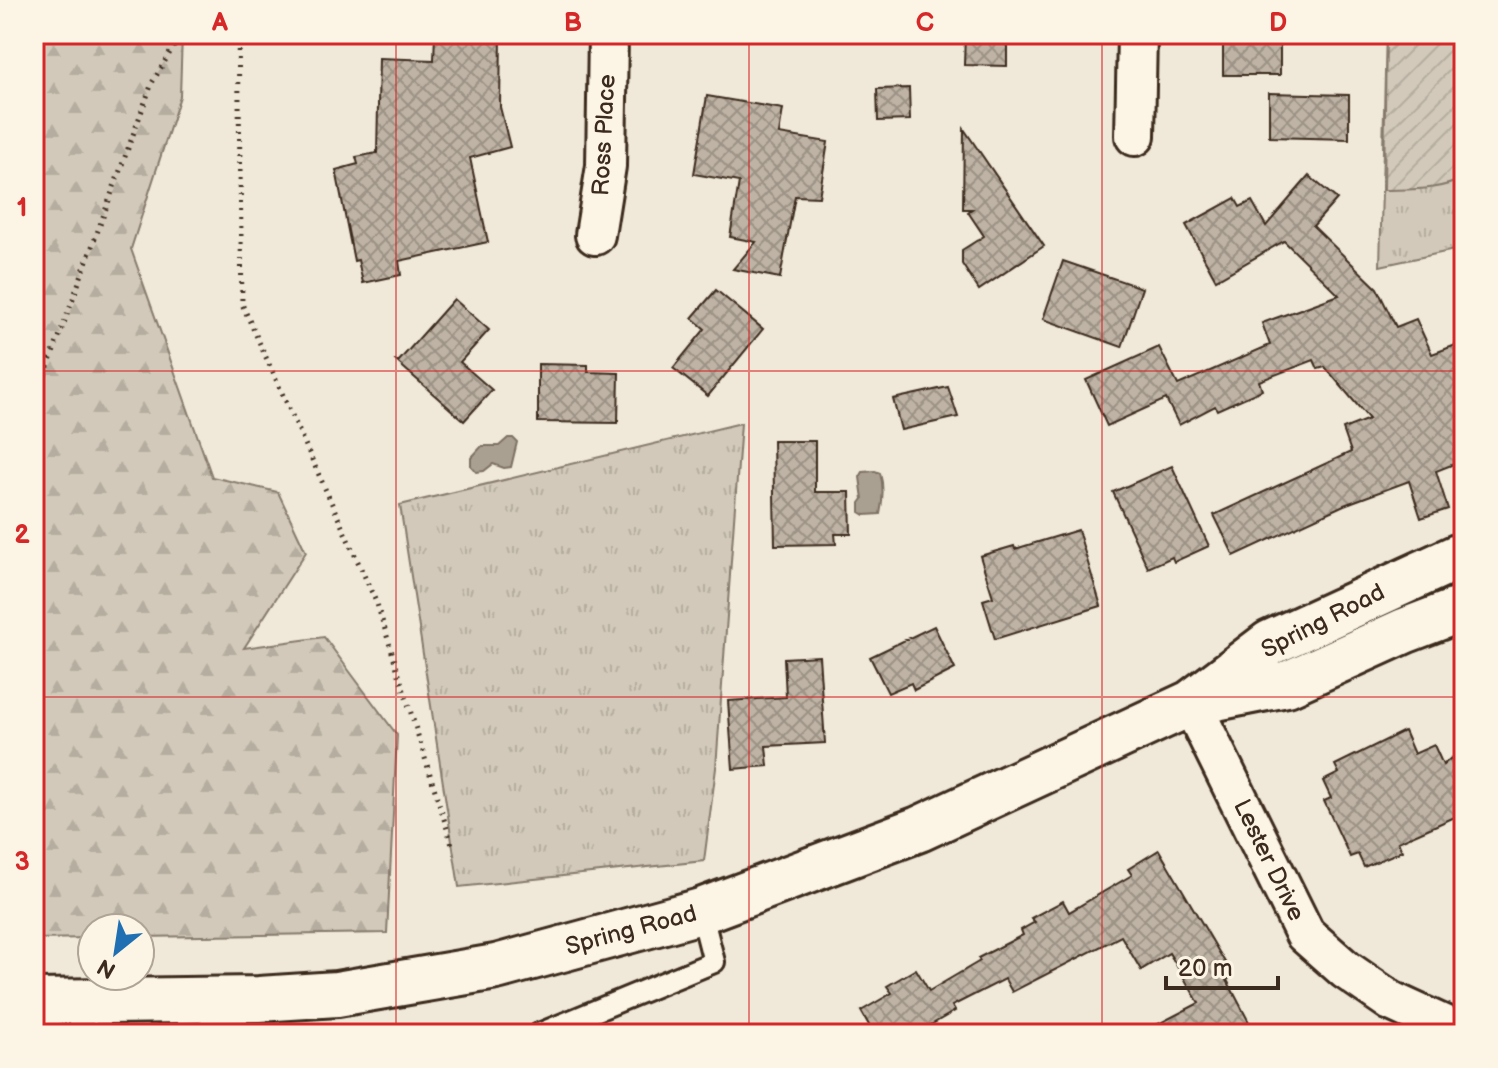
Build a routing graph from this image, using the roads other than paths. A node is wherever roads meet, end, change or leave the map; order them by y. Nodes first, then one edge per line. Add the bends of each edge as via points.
1 (608, 34) edge
2 (1137, 34) edge
3 (1135, 136) dead end
4 (595, 235) dead end
5 (1464, 554) edge
6 (1464, 608) edge
7 (1191, 703) junction
8 (701, 911) junction
9 (39, 1002) edge
10 (1449, 1024) edge
11 (539, 1034) edge

1 - 4 street, Ross Place via 606,166
2 - 3 street
5 - 7 main road, Spring Road via 1270,643
6 - 7 main road, Spring Road via 1287,684
7 - 8 main road, Spring Road via 919,829
7 - 10 street, Lester Drive via 1305,934 1391,1001
8 - 9 main road, Spring Road via 496,967 337,994
8 - 11 lane via 714,962

